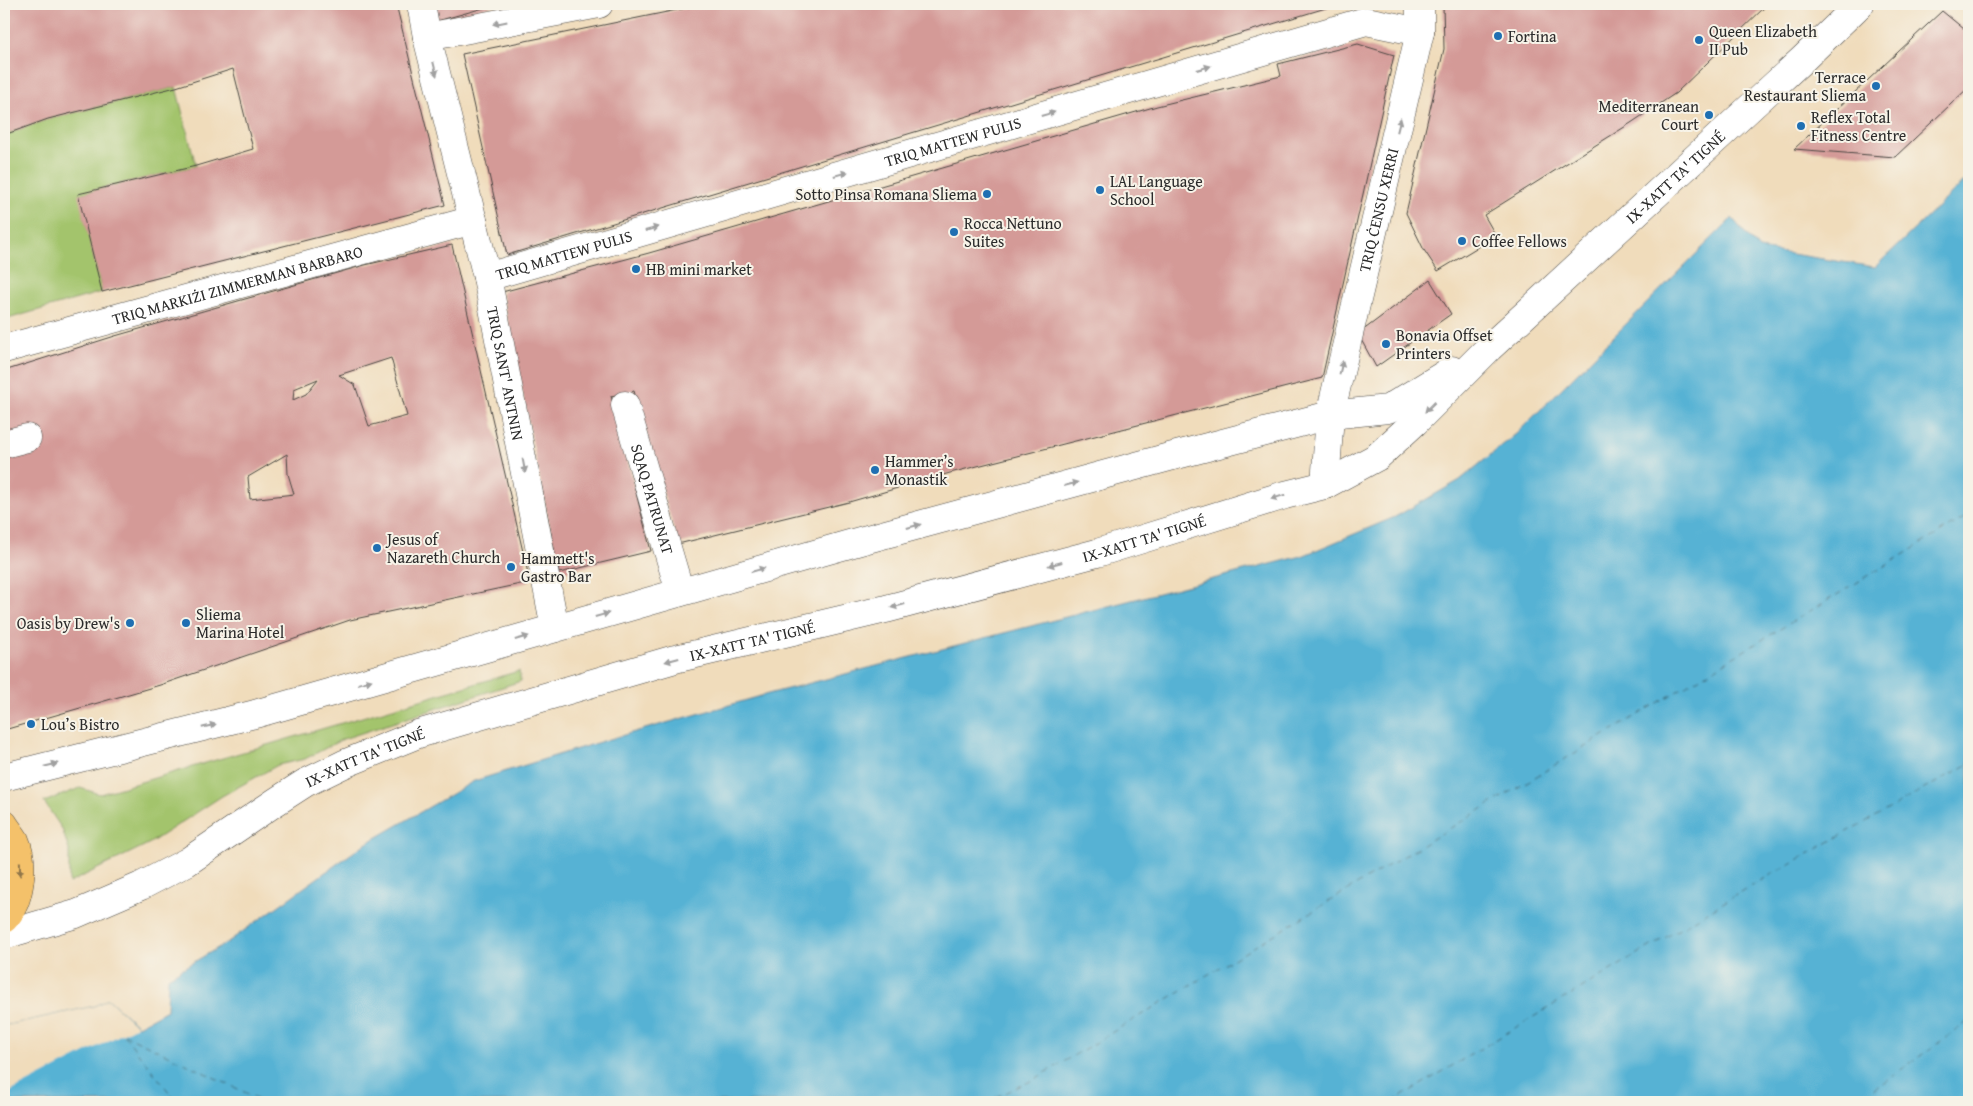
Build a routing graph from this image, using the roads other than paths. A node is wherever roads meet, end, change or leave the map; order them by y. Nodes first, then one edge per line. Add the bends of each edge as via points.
1 (421, 4) edge
2 (599, 4) edge
3 (1420, 4) edge
4 (1860, 4) edge
5 (1420, 32) junction
6 (427, 37) junction
7 (473, 220) junction
8 (487, 277) junction
9 (1489, 348) junction
10 (4, 350) edge
11 (625, 404) dead end
12 (1330, 415) junction
13 (1325, 485) junction
14 (680, 592) junction
15 (555, 628) junction
16 (4, 777) edge
17 (4, 824) edge
18 (4, 919) edge
19 (4, 935) edge

1 - 6 street, TRIQ SANT' ANTNIN
2 -> 6 street
3 - 5 street, TRIQ ĊENSU XERRI
4 - 9 street, IX-XATT TA' TIGNÉ
8 -> 5 street, TRIQ MATTEW PULIS via 1366,21
12 -> 5 street, TRIQ ĊENSU XERRI
6 -> 7 street, TRIQ SANT' ANTNIN
7 - 8 street, TRIQ SANT' ANTNIN
7 - 10 street, TRIQ MARKIŻI ZIMMERMAN BARBARO
8 -> 15 street, TRIQ SANT' ANTNIN
9 - 12 street, IX-XATT TA' TIGNÉ via 1388,409
9 -> 13 street, IX-XATT TA' TIGNÉ via 1416,422 1376,457
11 - 14 street, SQAQ PATRUNAT
12 - 13 street, TRIQ ĊENSU XERRI
14 -> 12 street, IX-XATT TA' TIGNÉ
13 -> 19 street, IX-XATT TA' TIGNÉ via 1097,553 675,660 418,734 344,764 305,784 187,862 141,886 76,914
15 -> 14 street, IX-XATT TA' TIGNÉ
16 -> 15 street, IX-XATT TA' TIGNÉ via 255,714
17 -> 18 main road via 15,840 21,866 18,892

